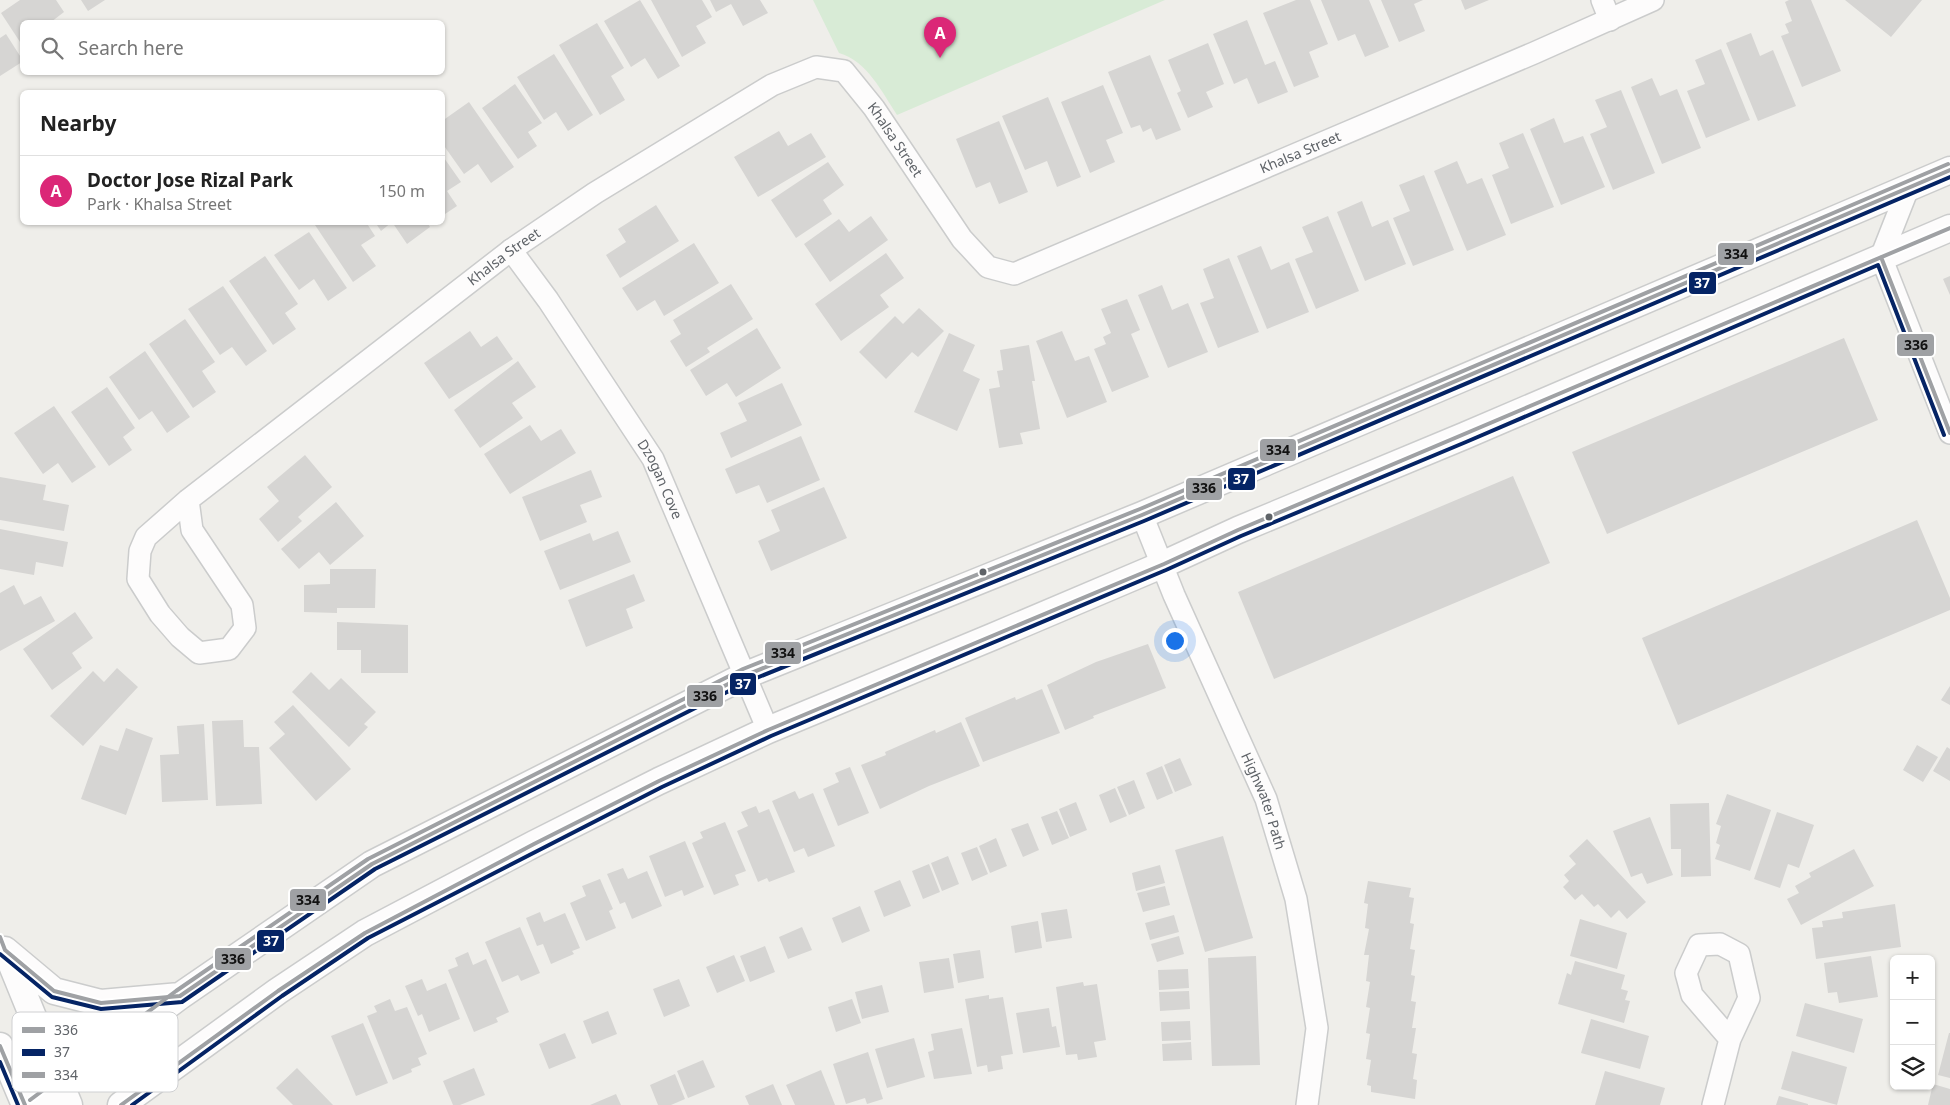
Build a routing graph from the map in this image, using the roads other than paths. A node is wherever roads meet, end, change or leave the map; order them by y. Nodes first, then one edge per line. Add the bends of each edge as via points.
1 (1602, 0) edge
2 (1653, 0) edge
3 (1610, 20) junction
4 (1950, 170) edge
5 (1909, 186) junction
6 (1950, 228) edge
7 (511, 250) junction
8 (1882, 257) junction
9 (1950, 433) edge
10 (188, 500) junction
11 (1142, 515) junction
12 (1164, 564) junction
13 (746, 675) junction
14 (768, 730) junction
15 (3, 944) edge
16 (180, 996) junction
17 (33, 1012) edge
18 (161, 1012) edge
19 (1730, 1039) dead end
20 (0, 1046) edge
21 (178, 1064) edge
22 (12, 1074) edge
23 (19, 1092) edge
24 (139, 1092) edge
25 (65, 1095) edge
26 (25, 1105) edge
27 (34, 1105) edge
28 (121, 1105) edge
29 (1307, 1105) edge
30 (1713, 1105) edge

1 - 3 street
2 - 3 street, Khalsa Street
3 - 7 street, Khalsa Street via 1014,274 988,267 962,239 874,108 844,71 816,67 772,85 594,193
4 - 5 street
5 - 8 street
5 - 11 street
6 - 8 street
7 - 10 street, Khalsa Street
7 - 13 street, Dzogan Cove via 548,300 653,460
8 - 9 street
8 - 12 street
10 - 10 street, Khalsa Street via 146,537 140,551 138,579 160,614 199,653 229,649 245,628 242,605 192,530
11 - 12 street, Highwater Path
11 - 13 street
12 - 14 street
12 - 29 street, Highwater Path via 1174,595 1266,799 1296,899 1317,1028
13 - 14 street, Dzogan Cove
13 - 16 street via 372,864
14 - 21 street via 534,844 365,933
15 - 16 street via 54,991 101,1003
15 - 17 street
16 - 18 street
19 - 30 street
20 - 22 street
23 - 26 street
24 - 28 street
25 - 27 street

